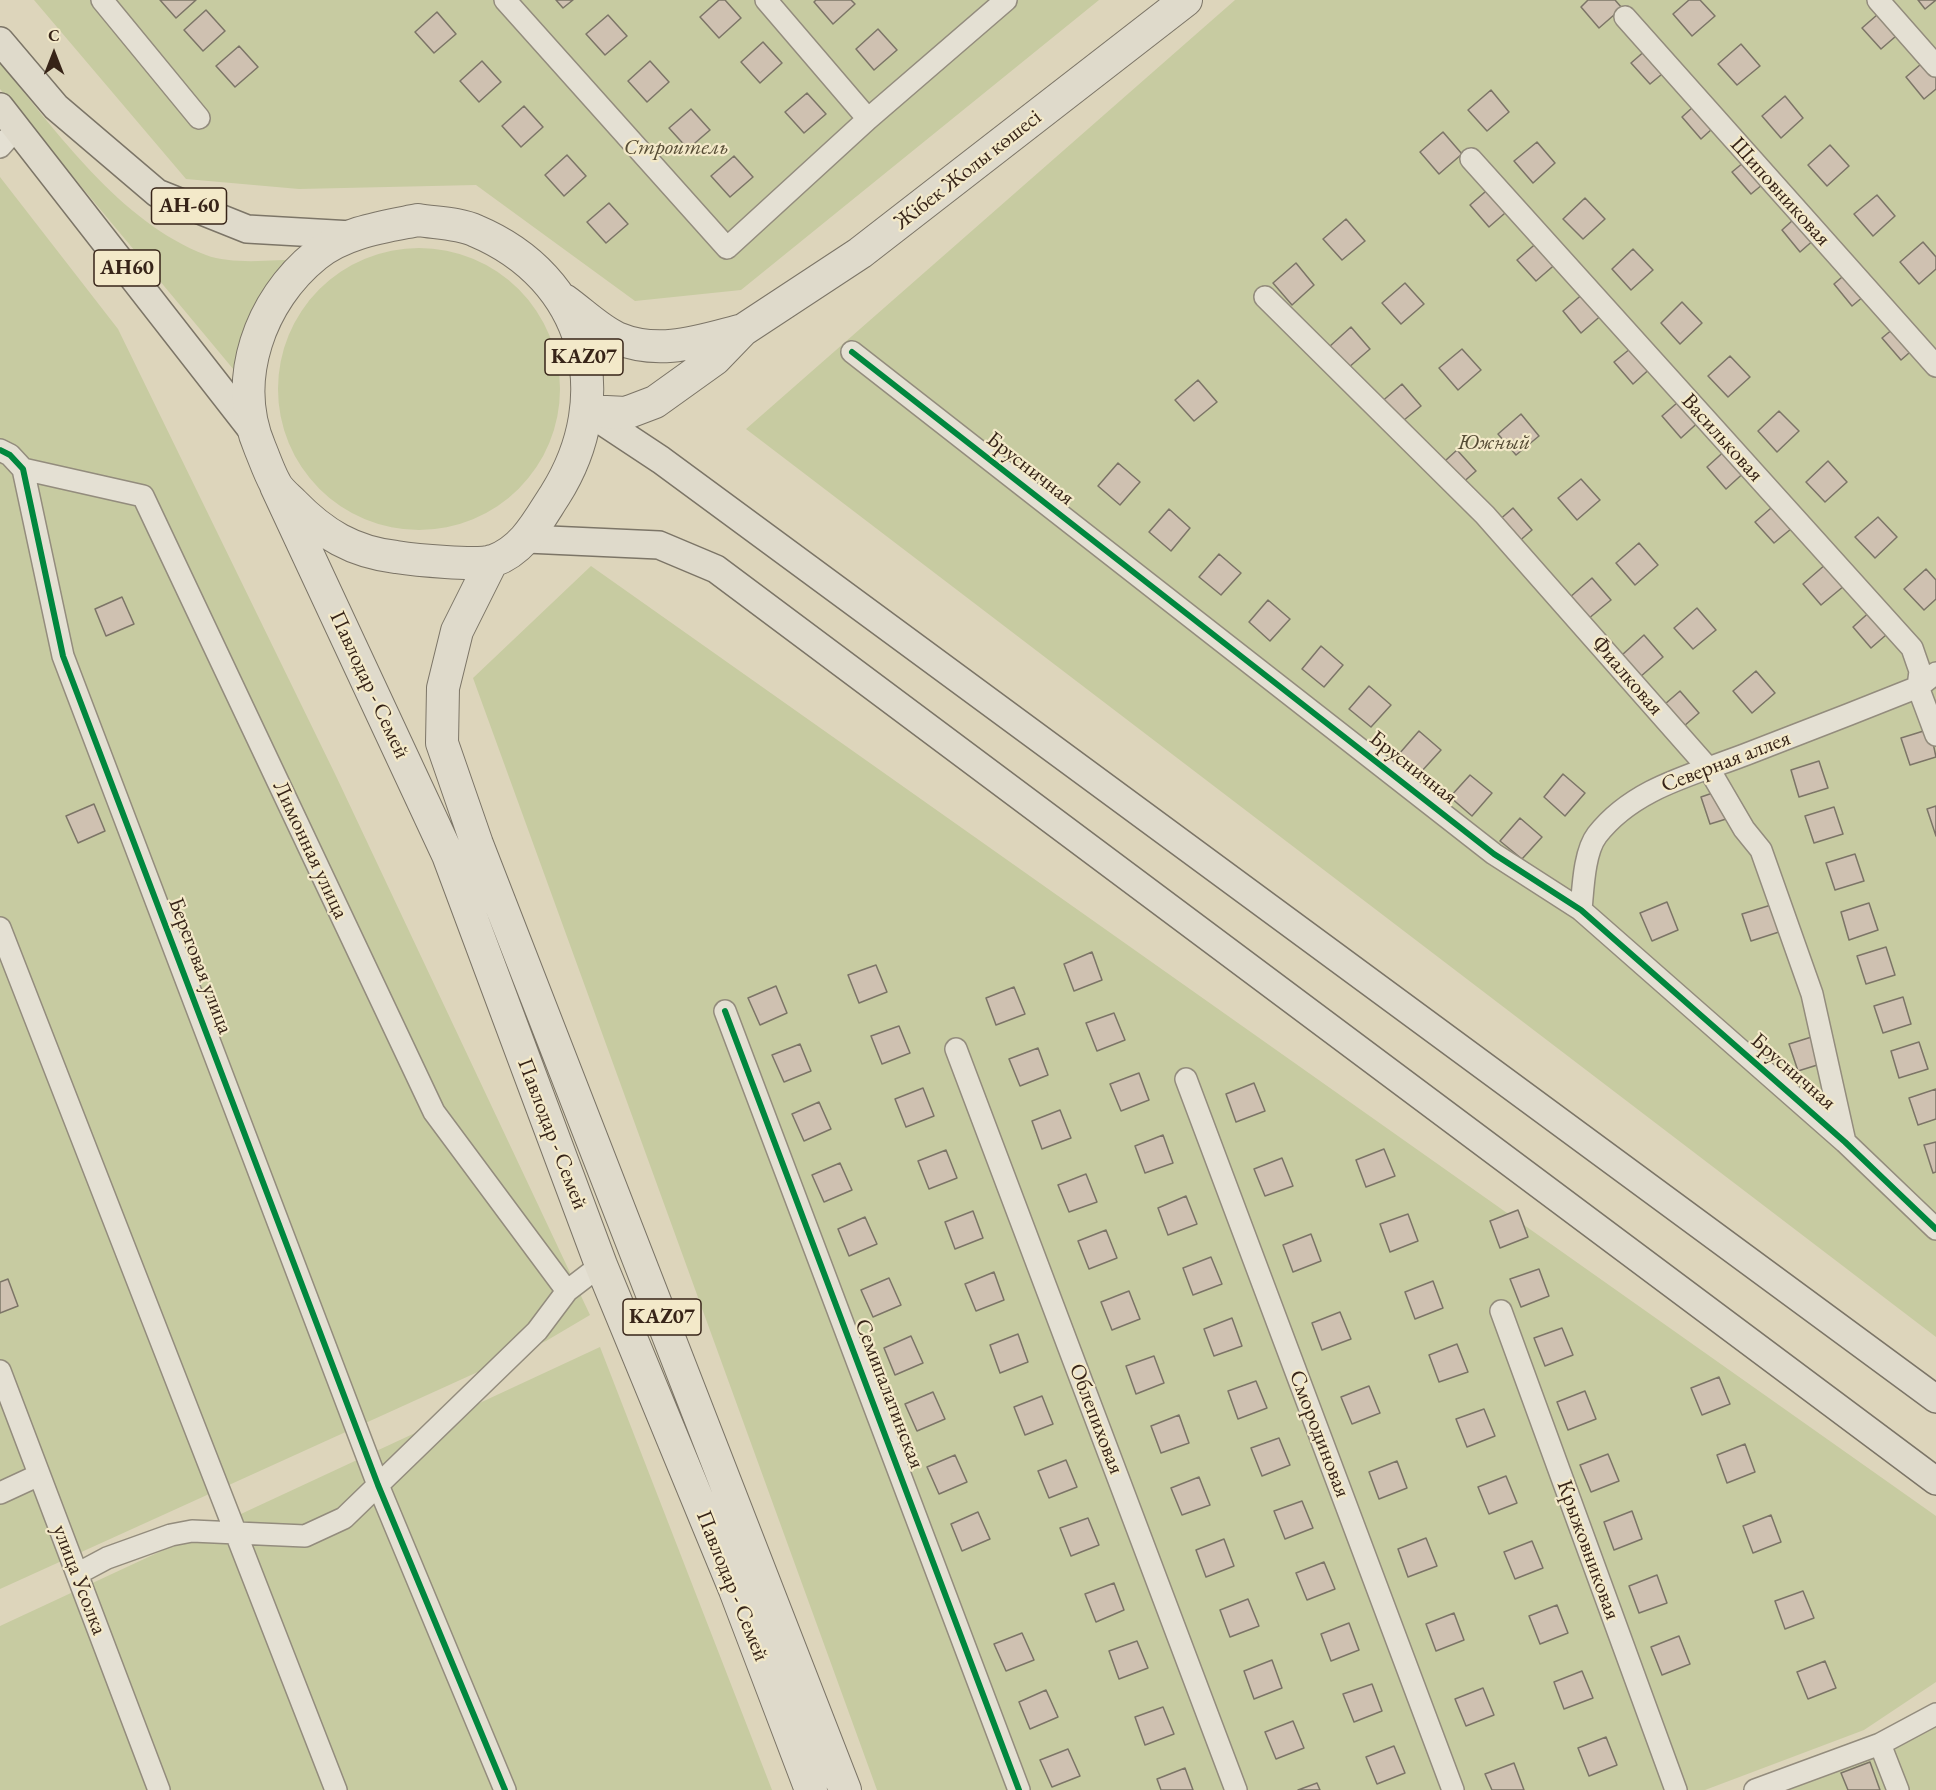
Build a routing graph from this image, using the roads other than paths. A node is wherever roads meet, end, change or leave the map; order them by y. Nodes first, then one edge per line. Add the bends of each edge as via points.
1 (102, 0) edge
2 (505, 0) edge
3 (766, 0) edge
4 (1006, 0) edge
5 (1186, 0) edge
6 (1878, 0) edge
7 (1624, 17) dead end
8 (0, 41) edge
9 (1936, 66) edge
10 (0, 107) edge
11 (199, 117) dead end
12 (868, 118) junction
13 (9, 137) edge
14 (1471, 159) dead end
15 (352, 235) junction
16 (1264, 297) dead end
17 (563, 299) junction
18 (743, 330) junction
19 (852, 352) dead end
20 (1936, 366) edge
21 (587, 411) junction
22 (252, 430) junction
23 (11, 458) edge
24 (276, 486) junction
25 (527, 539) junction
26 (492, 561) junction
27 (1936, 673) edge
28 (1918, 687) junction
29 (1936, 735) edge
30 (1708, 769) junction
31 (1581, 910) junction
32 (0, 928) edge
33 (725, 1011) dead end
34 (956, 1048) dead end
35 (1186, 1079) dead end
36 (1845, 1142) junction
37 (1936, 1229) edge
38 (601, 1265) junction
39 (567, 1291) junction
40 (1501, 1311) dead end
41 (0, 1371) edge
42 (1936, 1399) edge
43 (39, 1475) junction
44 (1936, 1481) edge
45 (378, 1485) junction
46 (0, 1492) edge
47 (236, 1534) junction
48 (77, 1574) junction
49 (1936, 1714) edge
50 (1880, 1744) junction
51 (159, 1790) edge
52 (336, 1790) edge
53 (505, 1790) edge
54 (812, 1790) edge
55 (845, 1790) edge
56 (1019, 1790) edge
57 (1236, 1790) edge
58 (1453, 1790) edge
59 (1676, 1790) edge
60 (1755, 1790) edge
61 (1898, 1790) edge

1 - 11 street
2 - 12 street via 727,248
3 - 12 street
4 - 12 street
5 - 18 highway, Жібек Жолы көшесі / KAZ07 via 860,253
6 - 9 street
7 - 20 street, Шиповниковая
8 - 15 main road, АН-60 via 56,107 157,193 248,230
10 - 13 main road, АН60
13 - 22 main road, АН60
14 - 28 street, Васильковая via 1912,648 1920,671
15 - 17 highway, KAZ07 via 418,220 474,230 524,257
15 - 22 highway, KAZ07 via 317,254 282,289 258,332 248,381
16 - 30 street, Фиалковая via 1485,515
17 - 18 highway, Жібек Жолы көшесі / KAZ07 via 615,338 649,347 670,348
17 - 21 highway, KAZ07 via 584,347
18 - 21 highway, Жібек Жолы көшесі / KAZ07 via 716,359 655,402 626,413
19 - 31 street, Брусничная via 1494,854
21 - 25 highway, KAZ07 via 582,441 564,481
21 - 42 main road via 661,460
22 - 24 highway, KAZ07
23 - 39 street, Лимонная улица via 143,496 434,1112
23 - 45 street, Береговая улица via 63,656
24 - 26 highway, KAZ07 via 317,528 370,554 429,561
24 - 38 highway, Павлодар - Семей / KAZ07 via 448,855
25 - 26 highway, KAZ07
25 - 44 main road via 659,545 716,569
26 - 55 highway, Павлодар - Семей / KAZ07 via 457,631 442,688 442,743 481,855
27 - 28 street, Северная аллея
28 - 29 street, Васильковая
28 - 30 street, Северная аллея
30 - 31 street, Северная аллея via 1661,784 1617,812 1595,837 1584,872
30 - 36 street, Фиалковая via 1744,830 1761,850 1812,994
31 - 36 street, Брусничная
32 - 47 street
33 - 56 street, Семипалатинская
34 - 57 street, Облепиховая
35 - 58 street, Смородиновая
36 - 37 street, Брусничная
38 - 39 street
38 - 54 highway, Павлодар - Семей / KAZ07 via 731,1579
39 - 45 street via 537,1330
40 - 59 street, Крыжовниковая
41 - 43 street, улица Усолка
43 - 46 street
43 - 48 street, улица Усолка
45 - 47 street via 344,1518 305,1536
45 - 53 street, Береговая улица
47 - 48 street via 192,1531 171,1535 107,1558
47 - 52 street
48 - 51 street, улица Усолка
49 - 50 street
50 - 60 street
50 - 61 street

